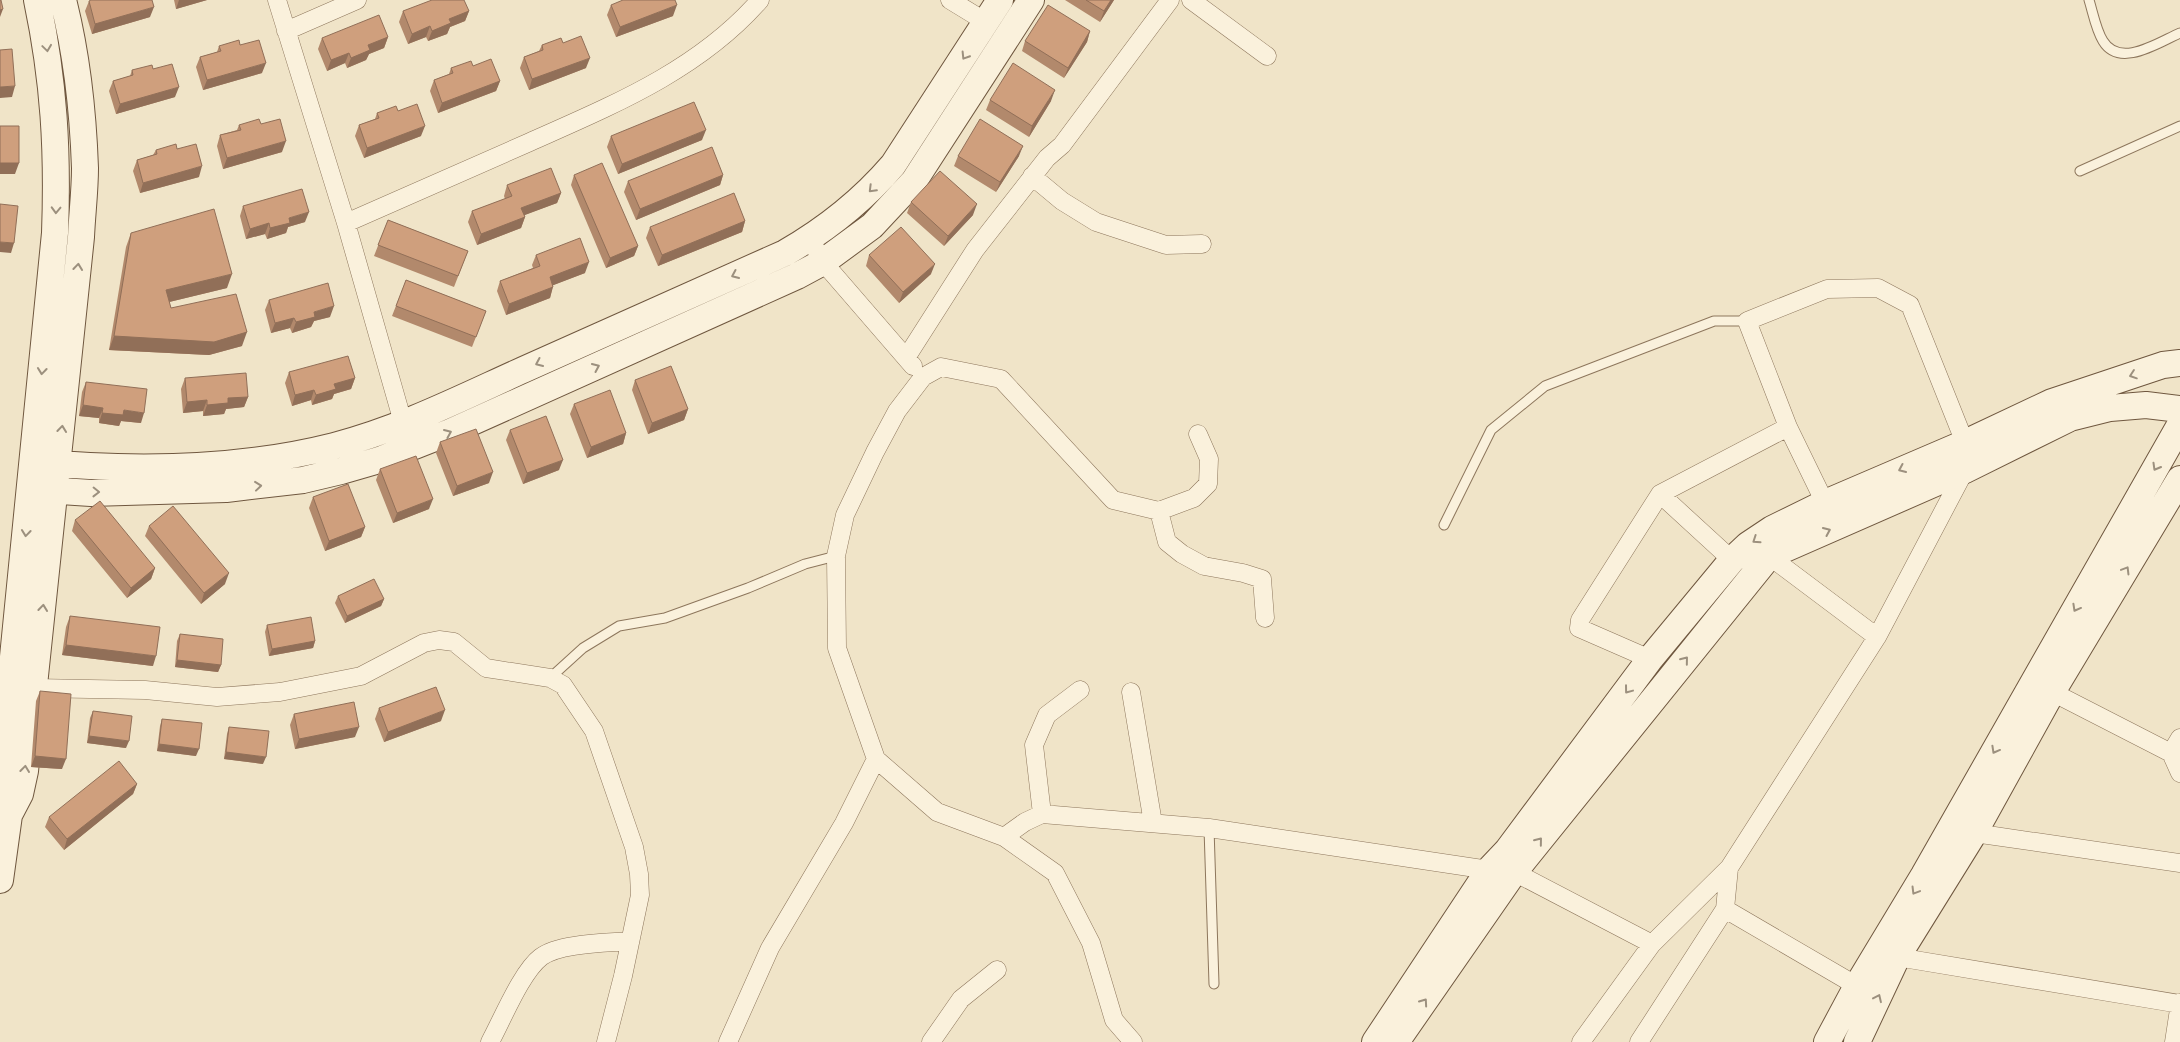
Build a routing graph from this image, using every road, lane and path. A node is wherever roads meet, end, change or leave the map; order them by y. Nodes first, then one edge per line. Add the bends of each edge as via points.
1 (37, 0) edge
2 (64, 0) edge
3 (276, 0) edge
4 (357, 0) edge
5 (760, 0) edge
6 (950, 0) edge
7 (1000, 0) edge
8 (1031, 0) edge
9 (1170, 0) edge
10 (1191, 0) edge
11 (2089, 0) edge
12 (986, 22) junction
13 (1016, 22) junction
14 (286, 31) junction
15 (2180, 33) edge
16 (1000, 49) junction
17 (1267, 56) dead end
18 (2180, 126) edge
19 (2080, 171) dead end
20 (1032, 176) junction
21 (346, 224) junction
22 (810, 239) junction
23 (1202, 244) dead end
24 (824, 262) junction
25 (1747, 321) junction
26 (906, 358) junction
27 (2180, 363) edge
28 (923, 378) junction
29 (2180, 409) edge
30 (403, 424) junction
31 (2180, 425) edge
32 (1788, 427) junction
33 (1198, 434) dead end
34 (1965, 443) junction
35 (412, 448) junction
36 (1932, 456) junction
37 (32, 462) junction
38 (58, 465) junction
39 (1954, 475) junction
40 (2180, 479) edge
41 (43, 490) junction
42 (1660, 494) junction
43 (1825, 503) junction
44 (1159, 511) junction
45 (1444, 525) dead end
46 (836, 556) junction
47 (1768, 556) junction
48 (1732, 560) junction
49 (1265, 618) dead end
50 (1877, 637) junction
51 (1650, 659) junction
52 (550, 678) junction
53 (34, 688) junction
54 (1080, 690) dead end
55 (1131, 692) dead end
56 (2052, 692) junction
57 (2180, 738) edge
58 (2, 749) edge
59 (2171, 754) junction
60 (876, 759) junction
61 (2180, 773) edge
62 (1042, 814) junction
63 (9, 815) junction
64 (1153, 823) junction
65 (1209, 828) junction
66 (1974, 833) junction
67 (1004, 837) junction
68 (2180, 863) edge
69 (1728, 868) junction
70 (1488, 870) junction
71 (1514, 872) junction
72 (0, 880) edge
73 (1725, 909) junction
74 (630, 941) junction
75 (1652, 944) junction
76 (1897, 957) junction
77 (997, 970) dead end
78 (1214, 984) dead end
79 (1857, 986) junction
80 (2180, 1003) edge
81 (490, 1042) edge
82 (606, 1042) edge
83 (728, 1042) edge
84 (931, 1042) edge
85 (1133, 1042) edge
86 (1375, 1042) edge
87 (1396, 1042) edge
88 (1581, 1042) edge
89 (1639, 1042) edge
90 (1827, 1042) edge
91 (1857, 1042) edge
92 (2174, 1042) edge

1 -> 37 street via 54,105 57,169 55,233
38 -> 2 street via 85,170 82,102
3 - 14 street
4 - 14 street
5 - 21 street via 747,16 701,55 650,87
6 - 12 street
7 - 12 street
8 - 13 street
9 - 20 street via 1062,145
10 - 17 street
11 - 15 lane via 2102,40 2116,53 2136,52
12 - 13 street via 1001,16
12 - 16 street via 989,38
12 -> 22 street via 893,165 855,206
13 - 16 street
14 - 21 street
16 - 24 street via 914,181 872,226
18 - 19 lane
20 - 23 street via 1062,201 1096,222 1166,245
20 - 26 street via 975,250
21 - 30 street
22 - 24 street
22 -> 30 street
24 - 26 street
35 -> 24 street
25 - 32 street
25 - 34 street via 1827,289 1878,288 1910,305
25 - 45 lane via 1714,321 1545,386 1491,430
26 - 28 street
27 -> 34 street via 2163,365 2052,402
28 - 44 street via 941,367 1001,379 1113,500
28 - 46 street via 897,411 875,452 845,515
29 - 39 street via 2146,405 2110,408 2070,418
30 - 35 street
30 - 38 street via 335,446 261,460 167,465
31 -> 79 street via 1929,867
32 - 42 street
32 - 43 street
33 - 44 street via 1209,459 1208,484 1194,498
34 - 36 street
41 -> 35 street via 139,492 264,486 341,471
36 - 39 street
36 -> 43 street
37 - 38 street
37 - 41 street
38 - 41 street
47 -> 39 street
39 - 50 street
56 -> 40 street
53 -> 41 street
41 -> 58 street
42 - 48 street
42 - 51 street via 1580,620 1579,628
43 -> 48 street via 1757,538
44 - 49 street via 1167,542 1182,554 1204,566 1262,579
46 - 52 lane via 806,564 665,618 619,626 582,648
46 - 60 street via 837,648
47 - 50 street
71 -> 47 street
48 - 51 street
50 - 69 street
51 -> 70 street via 1507,852
52 - 53 street via 486,668 454,642 440,640 424,643 361,676 280,692 216,697 145,690
52 - 74 street via 563,685 594,731 634,847 640,895
63 -> 53 street via 23,782
54 - 62 street via 1047,715 1034,745
55 - 64 street
56 - 59 street
56 - 66 street
57 - 59 street
58 - 63 street via 2,792
59 - 61 street
60 - 67 street via 937,812
60 - 83 street via 844,823 770,948
62 - 64 street
62 - 67 street
63 - 72 street
64 - 65 street
65 - 70 street
65 - 78 lane
66 - 68 street
66 - 76 street
67 - 85 street via 1055,873 1091,943 1114,1020
69 - 73 street
69 - 75 street
70 - 86 street
71 - 75 street
87 -> 71 street
73 - 79 street
73 - 89 street
74 - 81 street via 568,947 542,956 529,968
74 - 82 street
75 - 88 street
76 - 80 street
91 -> 76 street
77 - 84 street via 961,999
79 - 90 street
80 - 92 street

